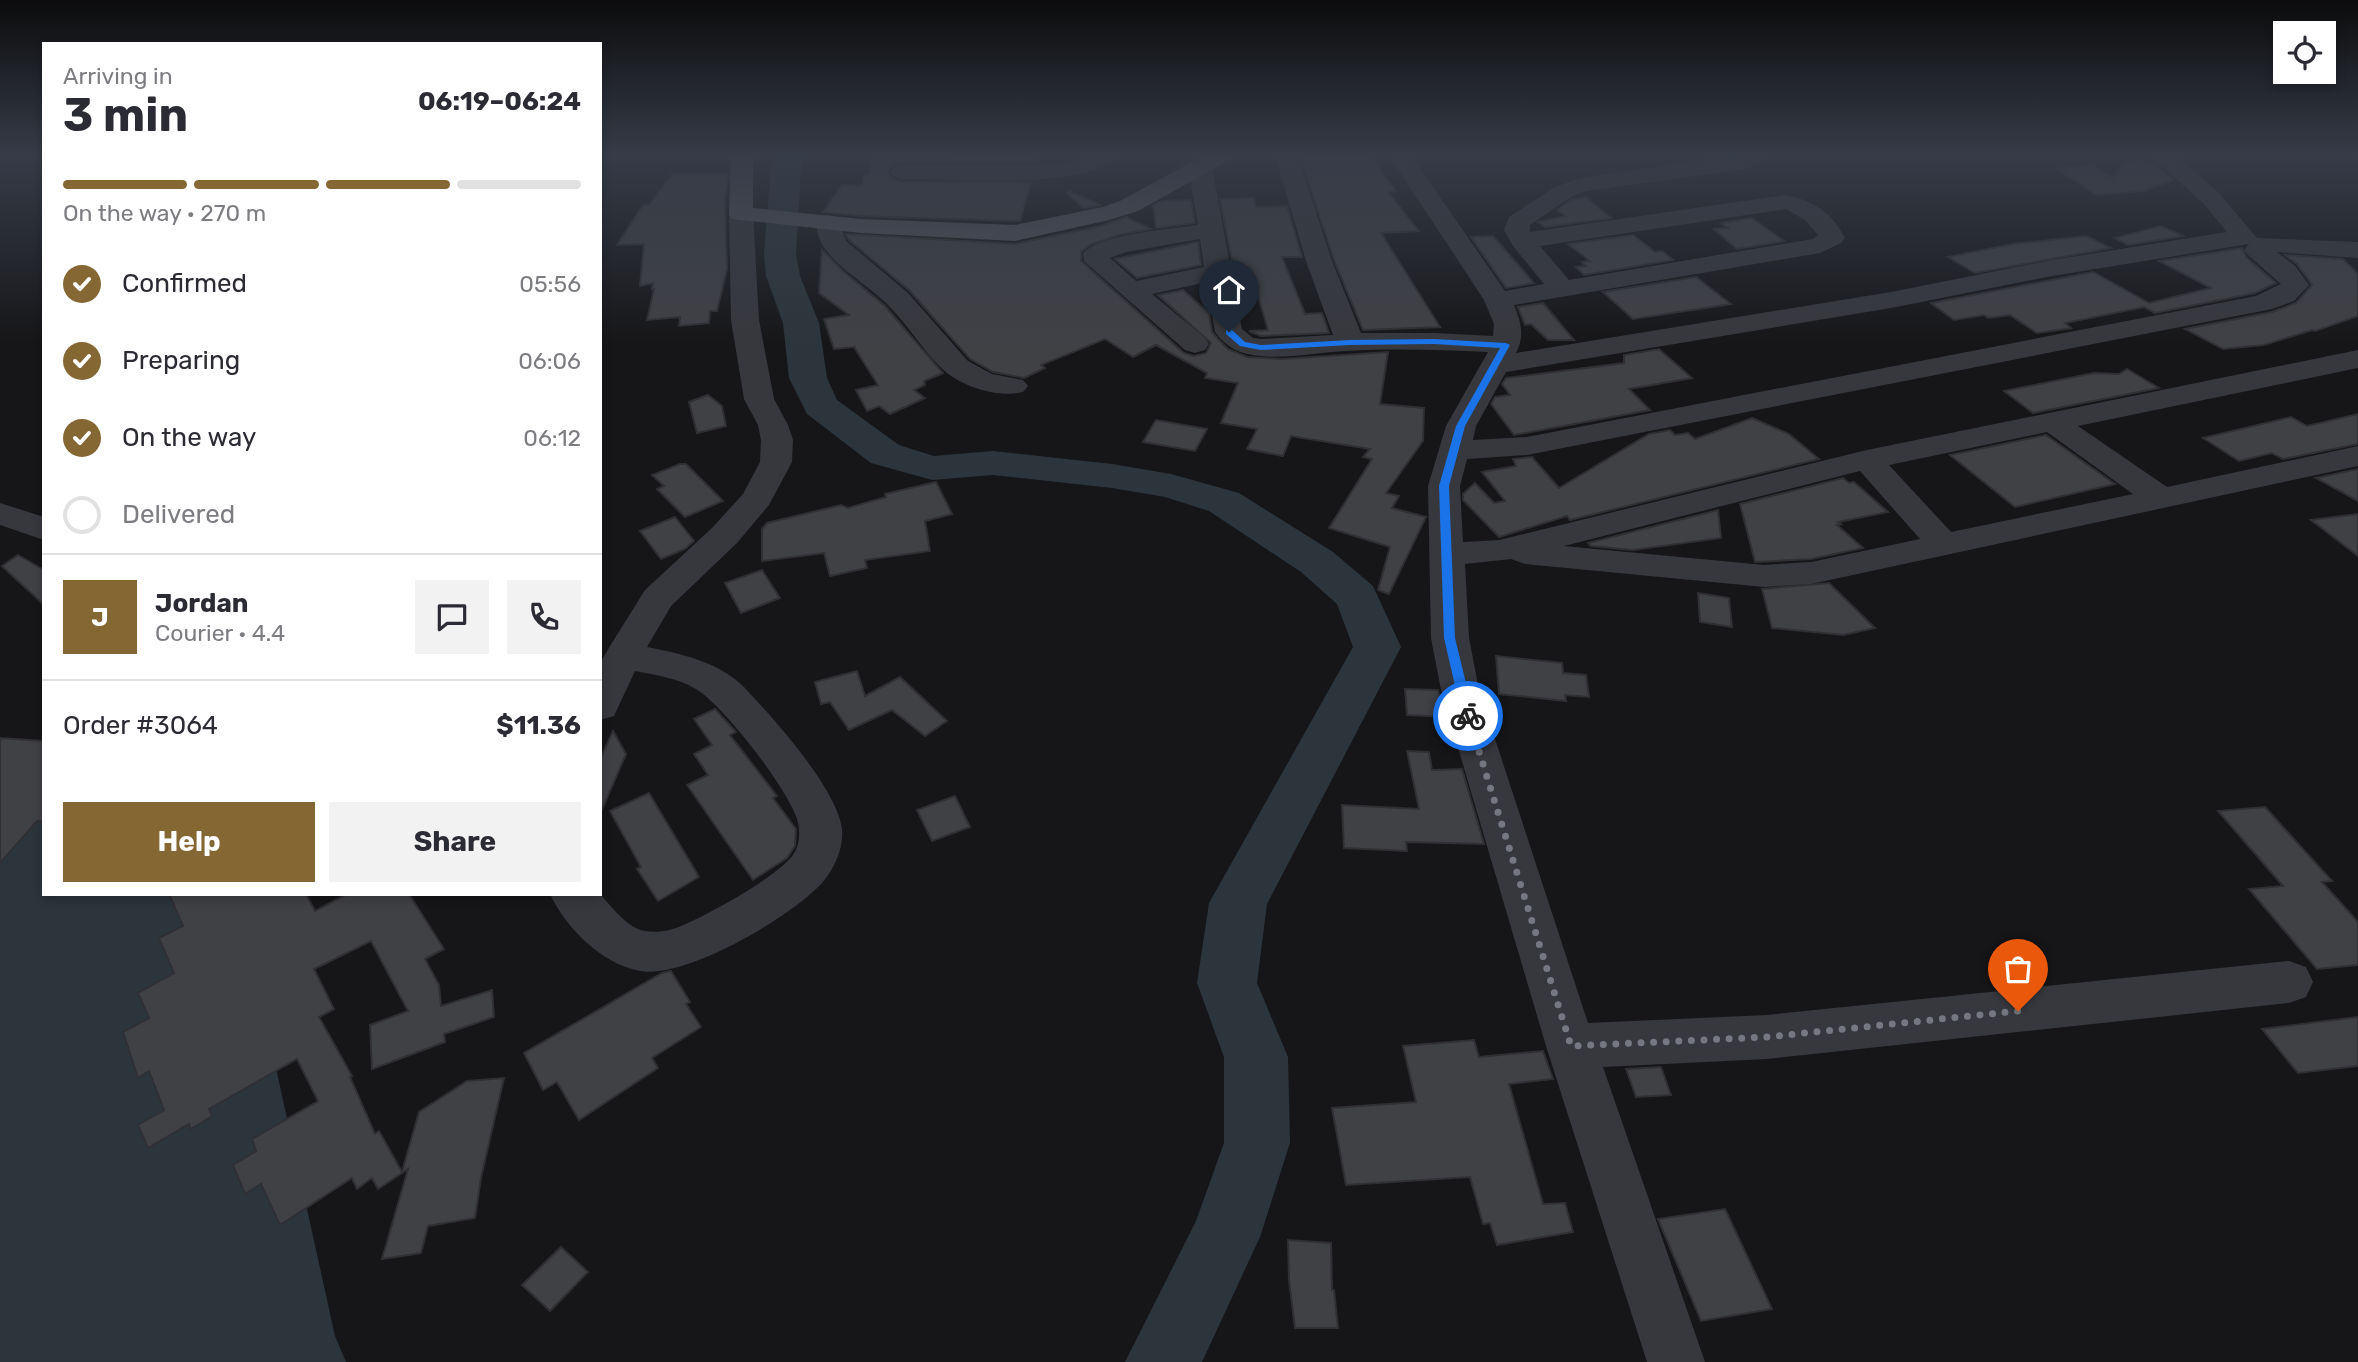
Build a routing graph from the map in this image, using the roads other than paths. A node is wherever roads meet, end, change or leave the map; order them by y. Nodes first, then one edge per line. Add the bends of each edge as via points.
1 (753, 218) edge
2 (784, 218) edge
3 (1092, 218) edge
4 (1212, 218) edge
5 (1306, 218) edge
6 (1442, 218) edge
7 (1525, 218) edge
8 (1681, 218) edge
9 (1816, 218) edge
10 (2231, 218) edge
11 (829, 222) junction
12 (1212, 230) junction
13 (2254, 240) junction
14 (1522, 241) junction
15 (2358, 250) edge
16 (1218, 272) junction
17 (1562, 289) junction
18 (1130, 290) junction
19 (1498, 300) junction
20 (1350, 342) junction
21 (1195, 344) dead end
22 (1501, 355) junction
23 (2358, 359) edge
24 (1013, 386) dead end
25 (2051, 421) junction
26 (1453, 451) junction
27 (2358, 456) edge
28 (1867, 460) junction
29 (2161, 498) junction
30 (0, 513) edge
31 (42, 528) edge
32 (1945, 546) junction
33 (1499, 551) junction
34 (1446, 554) junction
35 (623, 655) junction
36 (602, 702) edge
37 (574, 896) edge
38 (2289, 982) dead end
39 (1571, 1046) junction
40 (1676, 1362) edge

1 - 35 street via 745,320 759,398 777,440 776,462 757,498 658,598
2 - 11 main road
3 - 11 main road via 1024,232 980,233
4 - 12 street
5 - 20 street
6 - 19 street
7 - 14 street via 1516,230
8 - 14 street
9 - 17 street via 1832,238 1820,246
10 - 13 street
11 - 24 street via 836,246 898,299 958,367 984,381
12 - 16 street
12 - 18 street via 1121,245 1096,254 1097,261
13 - 15 street
13 - 22 street via 2065,266 1891,300
13 - 26 street via 2257,250 2295,285 2284,295 2262,303 1527,446
14 - 17 street
16 - 18 street
16 - 20 street via 1229,332 1243,344 1261,348
17 - 19 street
18 - 21 street
19 - 22 street via 1508,324
20 - 22 street via 1434,341
22 - 26 street via 1461,426
23 - 25 street
25 - 28 street
25 - 29 street
26 - 34 street via 1444,486
27 - 29 street
28 - 32 street
28 - 33 street
29 - 32 street
30 - 31 street
32 - 33 street via 1811,573 1764,576
33 - 34 street
34 - 39 street via 1450,638 1460,690
35 - 36 street
35 - 37 street via 687,671 718,686 771,745 814,805 822,829 815,859 792,882 717,931 674,949 637,950 610,934
38 - 39 street via 1767,1037
39 - 40 street

